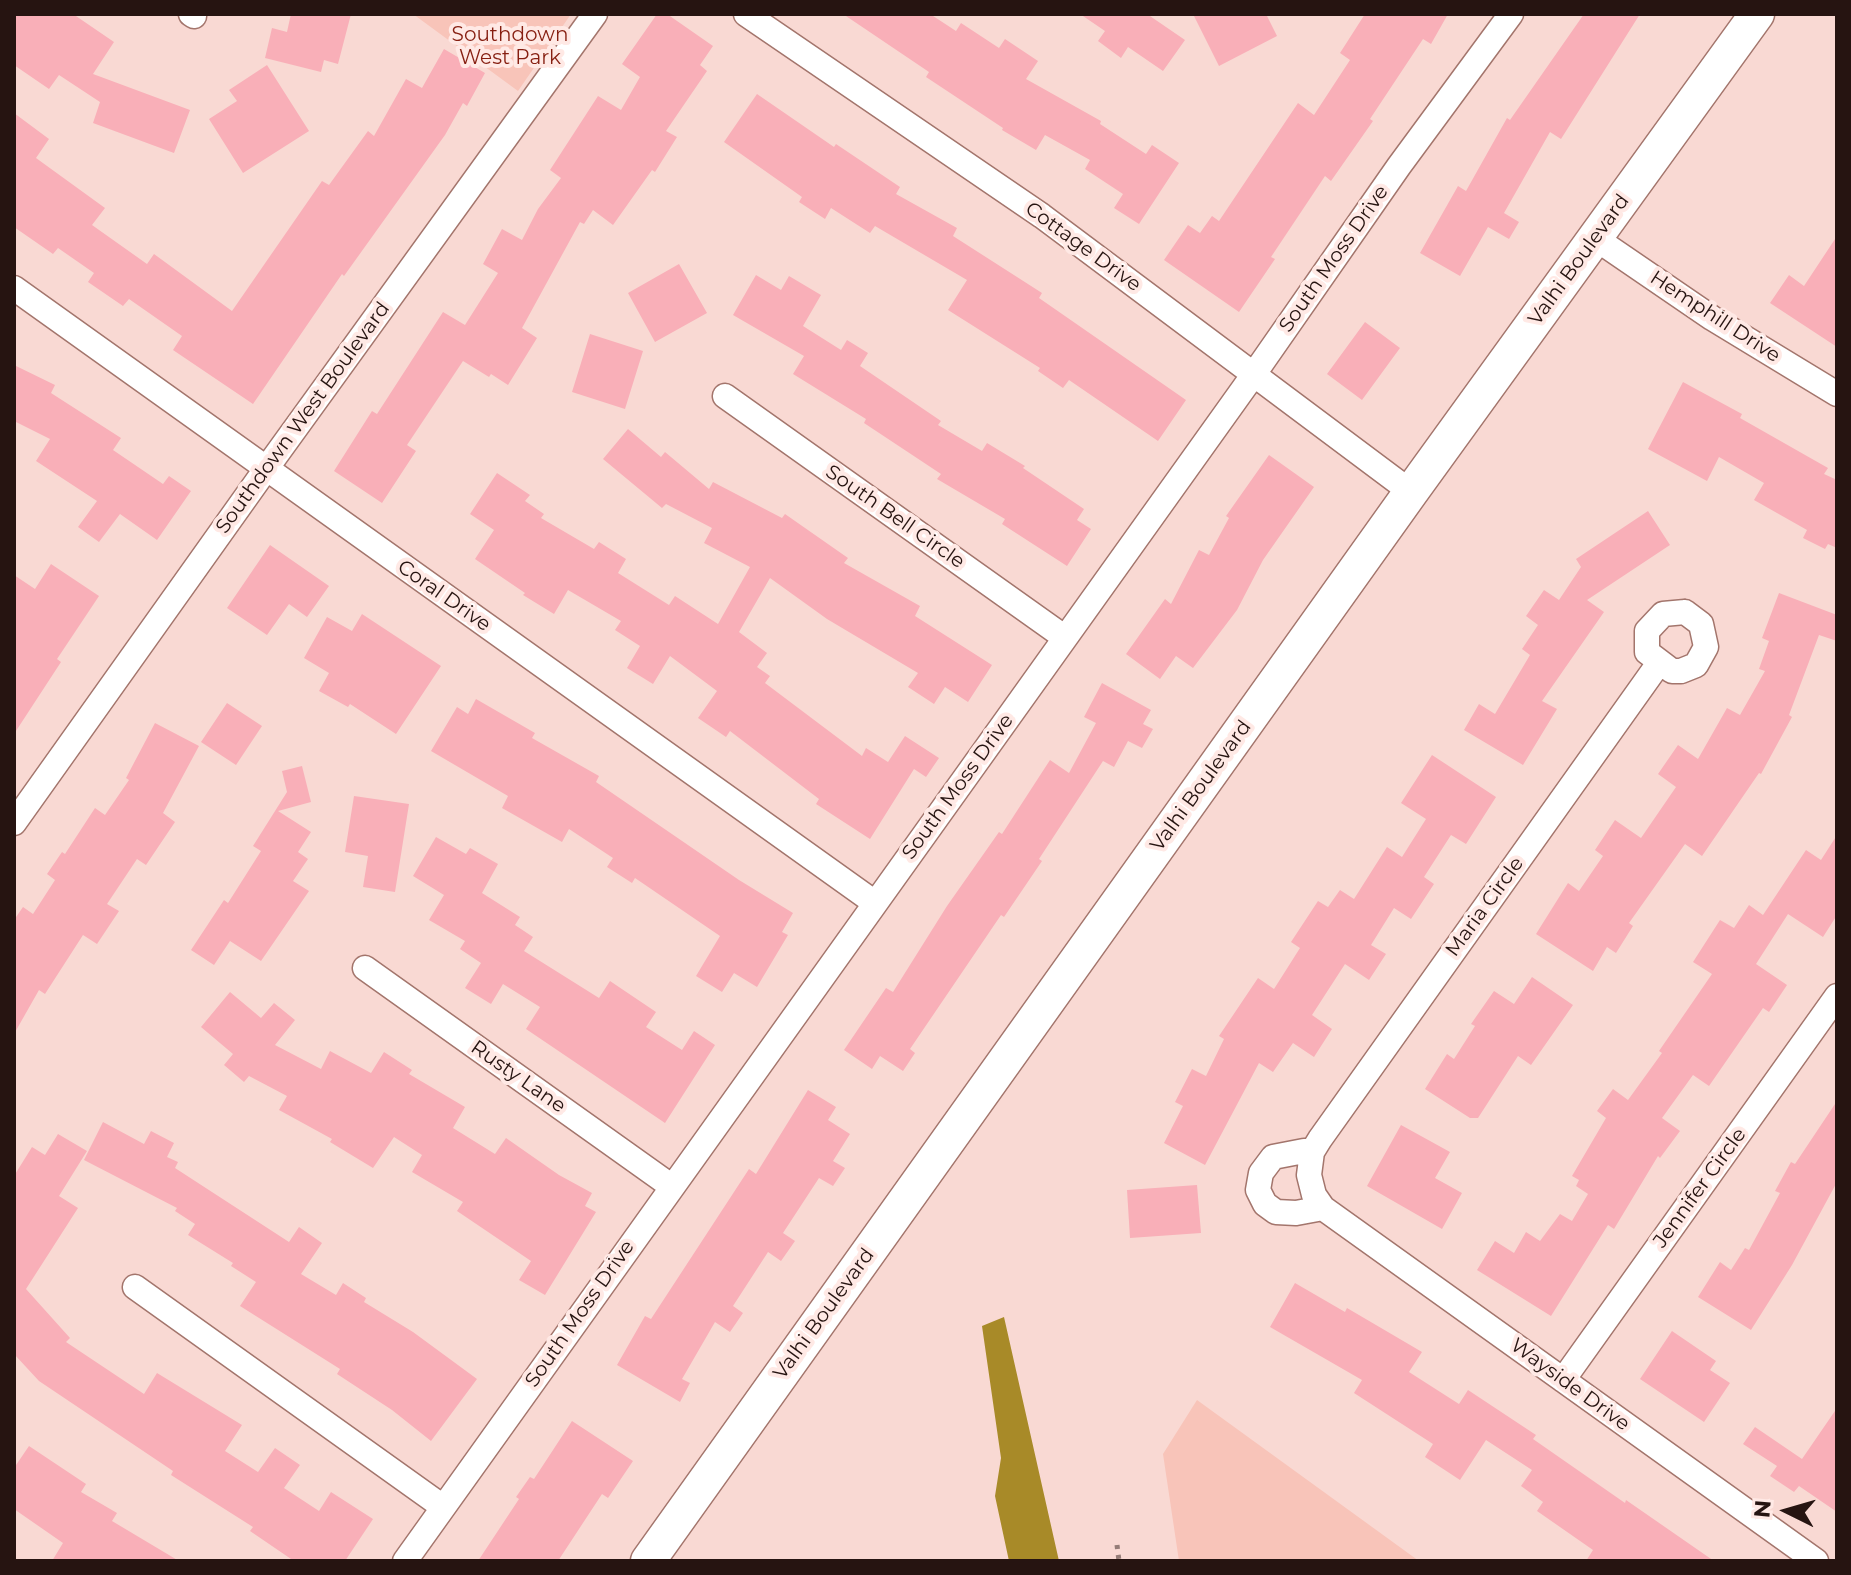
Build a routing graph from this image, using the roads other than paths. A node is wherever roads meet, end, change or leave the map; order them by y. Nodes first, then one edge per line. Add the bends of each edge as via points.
1 (595, 14) edge
2 (746, 14) edge
3 (1511, 14) edge
4 (1757, 14) edge
5 (1595, 238) junction
6 (14, 288) edge
7 (1254, 374) junction
8 (1837, 394) edge
9 (725, 396) dead end
10 (266, 469) junction
11 (1411, 492) junction
12 (1064, 637) junction
13 (1659, 663) dead end
14 (14, 823) edge
15 (875, 903) junction
16 (365, 968) dead end
17 (1837, 996) edge
18 (1312, 1152) junction
19 (671, 1186) junction
20 (1323, 1208) junction
21 (135, 1287) dead end
22 (1563, 1380) junction
23 (443, 1507) junction
24 (405, 1561) edge
25 (648, 1561) edge
26 (1816, 1561) edge

1 - 10 street, Southdown West Boulevard
2 - 7 street, Cottage Drive via 1042,216
3 - 7 street, South Moss Drive
4 - 5 street, Valhi Boulevard
5 - 8 street, Hemphill Drive
5 - 11 street, Valhi Boulevard
6 - 10 street, Coral Drive
7 - 11 street, Cottage Drive
7 - 12 street, South Moss Drive
9 - 12 street, South Bell Circle
10 - 14 street, Southdown West Boulevard
10 - 15 street, Coral Drive
11 - 25 street, Valhi Boulevard
12 - 15 street, South Moss Drive
13 - 18 street, Maria Circle
15 - 19 street, South Moss Drive
16 - 19 street, Rusty Lane
17 - 22 street, Jennifer Circle
18 - 20 street via 1309,1175
18 - 20 street via 1273,1157 1261,1173 1258,1190 1276,1212
19 - 23 street, South Moss Drive
20 - 22 street, Wayside Drive
21 - 23 street
22 - 26 street, Wayside Drive
23 - 24 street, South Moss Drive

